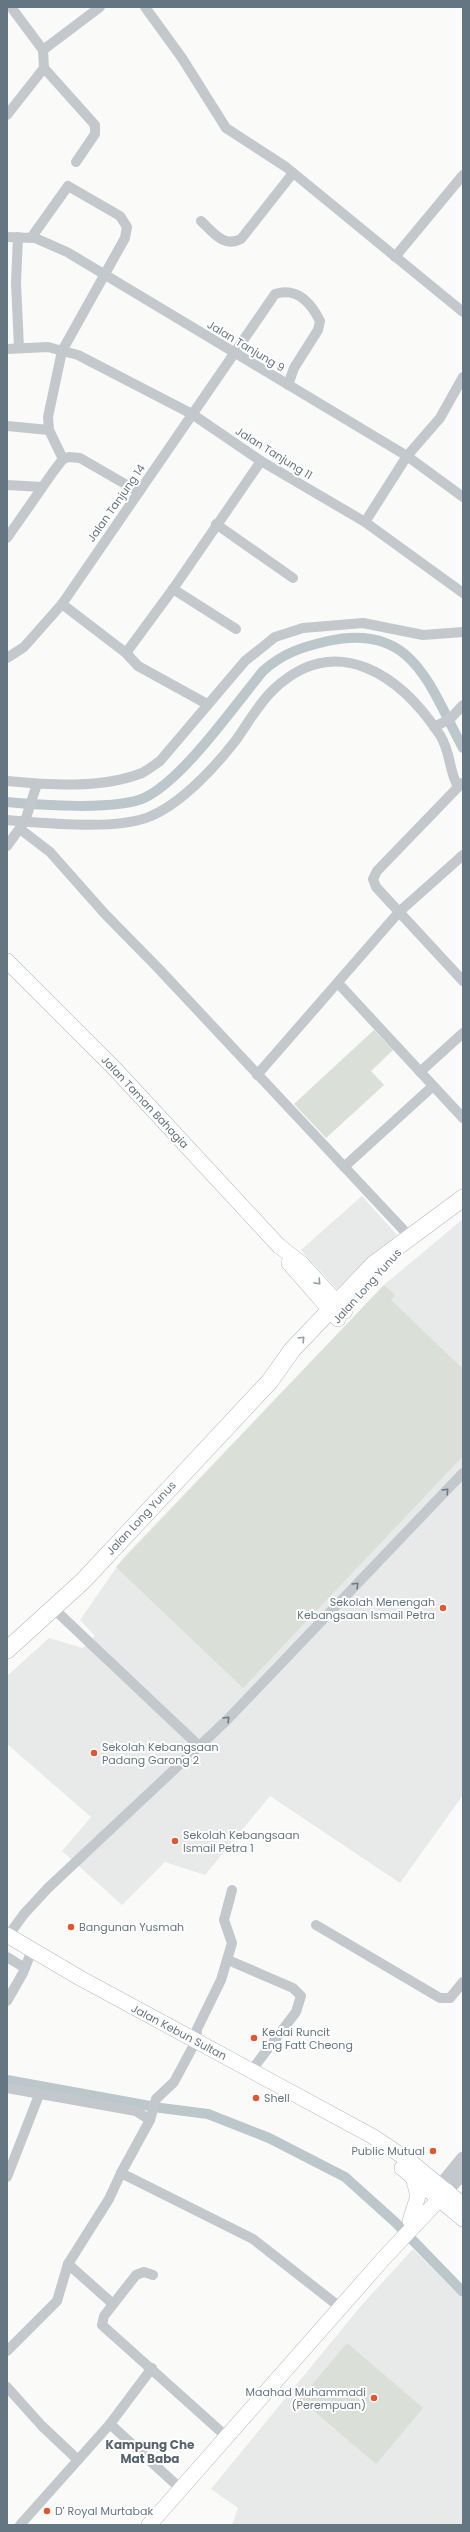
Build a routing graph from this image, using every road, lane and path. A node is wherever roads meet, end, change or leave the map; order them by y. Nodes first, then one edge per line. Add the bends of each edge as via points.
1 (11, 7) edge
2 (100, 7) edge
3 (145, 7) edge
4 (43, 50) junction
5 (44, 68) junction
6 (7, 115) edge
7 (76, 162) dead end
8 (293, 173) junction
9 (463, 175) edge
10 (200, 221) dead end
11 (7, 237) edge
12 (18, 237) junction
13 (31, 238) junction
14 (395, 257) junction
15 (105, 275) junction
16 (463, 312) edge
17 (7, 348) edge
18 (19, 348) junction
19 (62, 351) junction
20 (235, 353) junction
21 (463, 377) edge
22 (288, 385) junction
23 (192, 414) junction
24 (7, 426) edge
25 (49, 430) junction
26 (407, 456) junction
27 (63, 459) junction
28 (261, 461) junction
29 (7, 485) edge
30 (42, 488) junction
31 (139, 492) junction
32 (463, 497) edge
33 (365, 522) junction
34 (216, 524) junction
35 (7, 538) edge
36 (293, 578) dead end
37 (173, 588) junction
38 (463, 593) edge
39 (62, 604) junction
40 (236, 629) dead end
41 (463, 632) edge
42 (126, 653) junction
43 (7, 658) edge
44 (207, 704) junction
45 (463, 705) edge
46 (434, 727) junction
47 (7, 781) edge
48 (460, 784) edge
49 (35, 788) junction
50 (7, 820) edge
51 (22, 825) junction
52 (7, 846) edge
53 (463, 855) edge
54 (399, 912) junction
55 (7, 960) edge
56 (463, 981) edge
57 (338, 983) junction
58 (463, 1033) edge
59 (420, 1072) junction
60 (257, 1075) junction
61 (433, 1086) junction
62 (463, 1118) edge
63 (344, 1167) junction
64 (463, 1198) edge
65 (411, 1238) junction
66 (338, 1311) junction
67 (463, 1473) edge
68 (54, 1609) junction
69 (7, 1650) edge
70 (199, 1746) junction
71 (232, 1890) dead end
72 (316, 1925) dead end
73 (8, 1936) edge
74 (32, 1950) junction
75 (7, 1957) edge
76 (228, 1960) junction
77 (26, 1968) junction
78 (463, 1982) edge
79 (7, 2001) edge
80 (196, 2041) junction
81 (252, 2071) junction
82 (7, 2088) edge
83 (39, 2095) junction
84 (152, 2117) junction
85 (352, 2126) junction
86 (463, 2158) edge
87 (121, 2173) junction
88 (463, 2173) edge
89 (7, 2177) edge
90 (413, 2177) junction
91 (440, 2192) junction
92 (463, 2214) edge
93 (413, 2224) junction
94 (68, 2264) junction
95 (153, 2275) dead end
96 (113, 2304) junction
97 (341, 2308) junction
98 (7, 2351) edge
99 (152, 2368) junction
100 (7, 2387) edge
101 (110, 2424) junction
102 (228, 2438) junction
103 (78, 2460) junction
104 (182, 2490) junction
105 (20, 2525) edge
106 (149, 2525) edge

1 - 4 street
2 - 4 street
3 - 8 street via 182,58 226,128
4 - 5 street
5 - 6 street
5 - 7 street via 95,125 95,134
8 - 10 street via 241,239 230,244 225,242
8 - 14 street
9 - 14 street
11 - 12 street, Jalan Tanjung 9
12 - 13 street, Jalan Tanjung 9
12 - 18 street via 16,282
13 - 15 street, Jalan Tanjung 9 via 51,243
13 - 15 street via 68,186 125,221 125,238
14 - 16 street
15 - 19 street
15 - 20 street, Jalan Tanjung 9
17 - 18 street, Jalan Tanjung 11
18 - 19 street, Jalan Tanjung 11 via 48,347
19 - 23 street, Jalan Tanjung 11 via 78,355
19 - 25 street via 49,405
20 - 22 street, Jalan Tanjung 9
20 - 22 street, Jalan Tanjung 14 via 275,294 293,292 303,297 320,322 318,330 294,368
20 - 23 street, Jalan Tanjung 14
21 - 26 street via 440,418
22 - 26 street, Jalan Tanjung 9
23 - 28 street, Jalan Tanjung 11
23 - 31 street, Jalan Tanjung 14
24 - 25 street
25 - 27 street
26 - 32 street, Jalan Tanjung 9
26 - 33 street
27 - 30 street
27 - 31 street via 80,458
28 - 33 street, Jalan Tanjung 11
28 - 34 street
29 - 30 street
30 - 35 street
31 - 39 street, Jalan Tanjung 14
33 - 38 street, Jalan Tanjung 11
34 - 36 street
34 - 37 street
37 - 40 street
37 - 42 street
39 - 42 street
39 - 43 street, Jalan Tanjung 14 via 24,647
41 - 44 street via 423,635 363,623 330,624 286,632 260,647
42 - 44 street via 147,672
44 - 49 street via 160,761 143,772 111,781
45 - 46 street via 450,719
46 - 48 street via 446,746
46 - 51 street via 387,678 368,667 350,661 309,666 273,689 218,759 183,795 150,817 131,821
47 - 49 street
48 - 54 street via 375,874 376,887
49 - 51 street via 30,811
50 - 51 street
51 - 52 street
51 - 60 street
53 - 54 street
54 - 56 street
54 - 57 street
55 - 66 main road, Jalan Taman Bahagia via 115,1069 279,1246 293,1270
57 - 59 street
57 - 60 street
58 - 59 street
59 - 61 street
60 - 63 street
61 - 62 street
61 - 63 street
63 - 65 street
64 - 65 main road, Jalan Long Yunus
65 - 66 main road, Jalan Long Yunus
66 - 68 main road, Jalan Long Yunus via 292,1350 270,1381
70 -> 67 street via 226,1721
68 - 69 main road, Jalan Long Yunus
68 - 70 street
70 - 73 street via 48,1888
71 - 76 street via 224,1920 232,1940
72 - 78 street via 440,1998 447,2000
73 - 74 main road, Jalan Kebun Sultan
74 - 77 street
74 - 80 main road, Jalan Kebun Sultan
75 - 77 street
76 - 80 street via 219,1985 197,2029
76 - 81 street via 293,1988 301,1996 296,2012
77 - 79 street
80 - 81 main road, Jalan Kebun Sultan
80 - 84 street via 174,2082 156,2099
81 - 85 main road, Jalan Kebun Sultan
82 - 83 street
83 - 84 street via 136,2111
83 - 89 street
84 - 87 street
85 - 90 main road, Jalan Kebun Sultan
85 - 91 main road, Jalan Kebun Sultan via 394,2149
86 - 91 street
87 - 94 street via 109,2199
87 - 97 street via 253,2239
88 - 91 street
90 - 91 main road, Jalan Kebun Sultan
90 - 93 main road via 418,2196
91 - 92 main road, Jalan Kebun Sultan
91 - 93 main road
92 - 93 main road via 442,2216
93 - 97 main road
94 - 96 street
94 - 98 street via 57,2301
95 - 96 street via 138,2273
96 - 99 street via 104,2316 102,2325
97 - 102 main road
99 - 101 street
99 - 102 street
100 - 103 street via 42,2426
101 - 103 street
101 - 104 street
102 - 104 main road
103 - 105 street
104 - 106 main road

